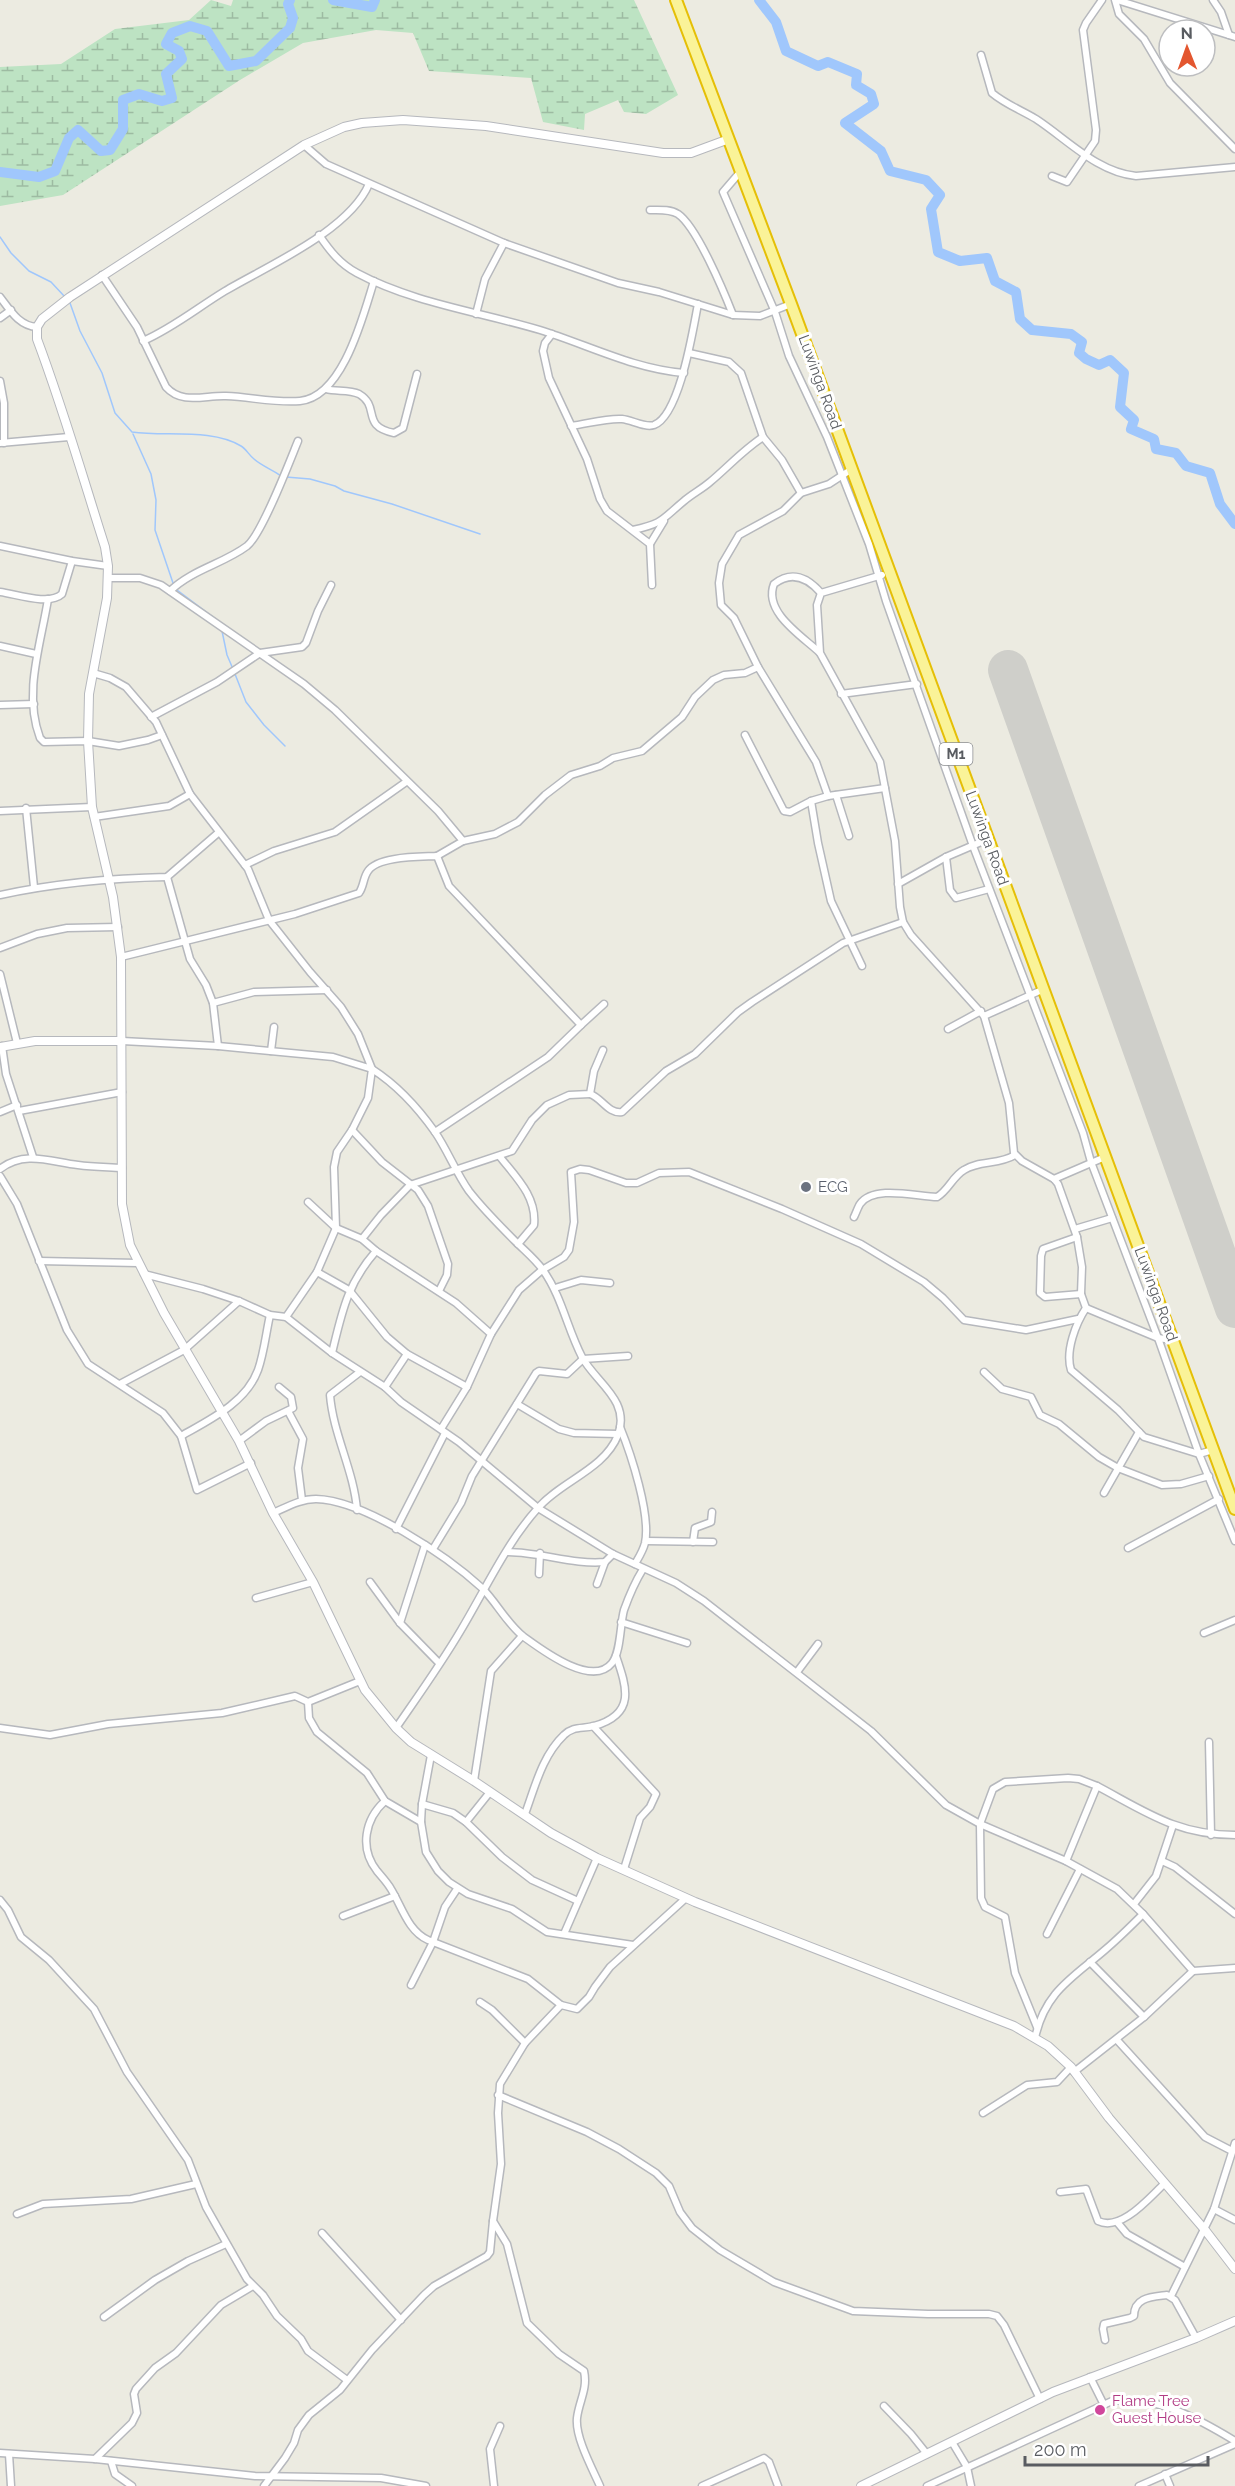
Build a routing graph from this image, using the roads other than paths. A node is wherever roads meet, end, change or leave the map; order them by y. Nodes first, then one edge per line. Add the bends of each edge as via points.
1 (676, 0) edge
2 (1102, 0) edge
3 (1116, 0) edge
4 (1213, 0) edge
5 (1232, 36) edge
6 (981, 55) dead end
7 (729, 139) junction
8 (304, 145) junction
9 (1235, 149) edge
10 (1085, 156) junction
11 (1235, 167) edge
12 (742, 171) junction
13 (1053, 176) dead end
14 (369, 184) junction
15 (650, 210) dead end
16 (319, 235) junction
17 (504, 243) junction
18 (102, 275) junction
19 (374, 281) junction
20 (0, 297) edge
21 (698, 304) junction
22 (791, 304) junction
23 (11, 310) junction
24 (775, 312) junction
25 (476, 314) junction
26 (733, 315) junction
27 (0, 318) edge
28 (37, 327) junction
29 (552, 334) junction
30 (142, 341) junction
31 (689, 353) junction
32 (684, 373) junction
33 (417, 374) dead end
34 (0, 383) edge
35 (326, 389) junction
36 (571, 426) junction
37 (69, 437) junction
38 (763, 437) junction
39 (298, 441) dead end
40 (2, 443) edge
41 (852, 469) junction
42 (841, 476) junction
43 (801, 493) junction
44 (664, 520) junction
45 (633, 530) junction
46 (650, 544) junction
47 (0, 546) edge
48 (72, 561) junction
49 (108, 566) junction
50 (889, 570) junction
51 (879, 577) junction
52 (109, 578) junction
53 (330, 585) dead end
54 (652, 585) dead end
55 (170, 591) junction
56 (0, 592) edge
57 (821, 593) junction
58 (48, 599) junction
59 (0, 646) edge
60 (260, 653) junction
61 (820, 653) junction
62 (36, 654) junction
63 (758, 667) junction
64 (93, 674) junction
65 (917, 684) junction
66 (841, 694) junction
67 (34, 704) junction
68 (0, 705) edge
69 (151, 717) junction
70 (162, 735) junction
71 (745, 735) dead end
72 (88, 741) junction
73 (406, 782) junction
74 (885, 788) junction
75 (190, 794) junction
76 (836, 795) junction
77 (828, 796) junction
78 (811, 801) junction
79 (92, 807) junction
80 (26, 808) junction
81 (0, 811) edge
82 (94, 817) junction
83 (218, 833) junction
84 (849, 836) dead end
85 (988, 839) junction
86 (463, 841) junction
87 (973, 846) junction
88 (437, 856) junction
89 (946, 856) junction
90 (245, 865) junction
91 (167, 877) junction
92 (109, 878) junction
93 (898, 884) junction
94 (34, 887) junction
95 (988, 889) junction
96 (0, 894) edge
97 (269, 920) junction
98 (903, 922) junction
99 (118, 927) junction
100 (850, 940) junction
101 (186, 942) junction
102 (0, 948) edge
103 (121, 957) junction
104 (862, 966) dead end
105 (0, 974) edge
106 (1044, 989) junction
107 (327, 990) junction
108 (1030, 993) junction
109 (213, 1003) junction
110 (604, 1004) dead end
111 (4, 1005) edge
112 (983, 1013) junction
113 (580, 1025) junction
114 (274, 1027) dead end
115 (948, 1029) dead end
116 (122, 1041) junction
117 (17, 1043) junction
118 (1, 1046) edge
119 (218, 1046) junction
120 (603, 1050) dead end
121 (271, 1051) junction
122 (372, 1069) junction
123 (1078, 1082) junction
124 (1065, 1084) junction
125 (122, 1092) junction
126 (590, 1094) junction
127 (1083, 1096) junction
128 (1070, 1098) junction
129 (18, 1108) junction
130 (0, 1112) edge
131 (1095, 1127) junction
132 (352, 1130) junction
133 (435, 1132) junction
134 (1083, 1133) junction
135 (1015, 1155) junction
136 (33, 1157) junction
137 (500, 1157) junction
138 (1105, 1157) junction
139 (1091, 1162) junction
140 (122, 1168) junction
141 (0, 1169) edge
142 (456, 1169) junction
143 (0, 1176) edge
144 (1054, 1179) junction
145 (411, 1185) junction
146 (1117, 1189) junction
147 (1105, 1195) junction
148 (308, 1202) dead end
149 (854, 1217) dead end
150 (1112, 1218) junction
151 (336, 1228) junction
152 (1075, 1229) junction
153 (1134, 1236) junction
154 (1077, 1237) junction
155 (1119, 1237) junction
156 (362, 1239) junction
157 (518, 1244) junction
158 (1138, 1247) junction
159 (1124, 1249) junction
160 (376, 1251) junction
161 (39, 1261) junction
162 (138, 1263) junction
163 (542, 1270) junction
164 (317, 1272) junction
165 (144, 1274) junction
166 (610, 1283) dead end
167 (1139, 1287) junction
168 (555, 1288) junction
169 (349, 1290) junction
170 (439, 1291) junction
171 (1155, 1292) junction
172 (1081, 1294) junction
173 (239, 1301) junction
174 (1086, 1308) junction
175 (270, 1316) junction
176 (286, 1317) junction
177 (1078, 1319) junction
178 (491, 1334) junction
179 (1158, 1338) junction
180 (1173, 1340) junction
181 (184, 1350) junction
182 (332, 1353) junction
183 (407, 1354) junction
184 (628, 1356) dead end
185 (583, 1359) junction
186 (360, 1372) junction
187 (984, 1372) dead end
188 (120, 1384) junction
189 (279, 1387) dead end
190 (385, 1387) junction
191 (467, 1387) junction
192 (517, 1404) junction
193 (288, 1411) junction
194 (222, 1413) junction
195 (619, 1430) junction
196 (443, 1431) junction
197 (1139, 1432) junction
198 (181, 1436) junction
199 (239, 1441) junction
200 (1214, 1450) junction
201 (1199, 1454) junction
202 (482, 1461) junction
203 (251, 1463) junction
204 (1118, 1468) junction
205 (1209, 1476) junction
206 (1104, 1493) dead end
207 (1219, 1499) junction
208 (302, 1500) junction
209 (538, 1508) junction
210 (1235, 1509) edge
211 (357, 1510) junction
212 (712, 1512) dead end
213 (273, 1513) junction
214 (396, 1529) junction
215 (646, 1541) junction
216 (1235, 1541) edge
217 (693, 1542) junction
218 (713, 1542) dead end
219 (425, 1545) junction
220 (1128, 1548) dead end
221 (433, 1550) junction
222 (507, 1552) junction
223 (540, 1553) junction
224 (613, 1554) junction
225 (605, 1562) junction
226 (635, 1564) junction
227 (642, 1569) junction
228 (539, 1574) dead end
229 (313, 1582) junction
230 (370, 1582) dead end
231 (597, 1584) dead end
232 (483, 1589) junction
233 (256, 1598) dead end
234 (1235, 1620) edge
235 (621, 1622) junction
236 (400, 1623) junction
237 (1204, 1633) dead end
238 (522, 1636) junction
239 (687, 1642) dead end
240 (818, 1644) dead end
241 (616, 1655) junction
242 (439, 1663) junction
243 (797, 1672) junction
244 (360, 1681) junction
245 (308, 1702) junction
246 (593, 1726) junction
247 (0, 1728) edge
248 (396, 1728) junction
249 (1209, 1742) dead end
250 (431, 1755) junction
251 (474, 1780) junction
252 (1097, 1786) junction
253 (490, 1792) junction
254 (385, 1801) junction
255 (422, 1804) junction
256 (525, 1814) junction
257 (421, 1822) junction
258 (466, 1822) junction
259 (980, 1824) junction
260 (1173, 1826) junction
261 (1210, 1835) junction
262 (1235, 1835) edge
263 (597, 1858) junction
264 (1066, 1861) junction
265 (1162, 1861) junction
266 (624, 1869) junction
267 (1080, 1869) junction
268 (457, 1889) junction
269 (394, 1896) junction
270 (686, 1898) junction
271 (0, 1900) edge
272 (578, 1901) junction
273 (1134, 1904) junction
274 (1143, 1914) junction
275 (1235, 1914) edge
276 (343, 1916) dead end
277 (564, 1934) junction
278 (1047, 1934) dead end
279 (433, 1942) junction
280 (633, 1945) junction
281 (1090, 1962) junction
282 (1235, 1968) edge
283 (1193, 1971) junction
284 (411, 1985) dead end
285 (480, 2002) dead end
286 (561, 2005) junction
287 (1144, 2017) junction
288 (1037, 2027) junction
289 (1035, 2038) junction
290 (1117, 2040) junction
291 (525, 2043) junction
292 (1073, 2070) junction
293 (498, 2095) junction
294 (983, 2113) dead end
295 (1235, 2143) edge
296 (1232, 2151) junction
297 (196, 2184) junction
298 (1164, 2184) junction
299 (1060, 2192) dead end
300 (1214, 2209) junction
301 (17, 2214) dead end
302 (1235, 2220) edge
303 (493, 2221) junction
304 (1118, 2222) junction
305 (1205, 2230) junction
306 (322, 2234) dead end
307 (226, 2244) junction
308 (1185, 2267) junction
309 (1235, 2269) edge
310 (253, 2286) junction
311 (1172, 2296) junction
312 (105, 2317) dead end
313 (401, 2320) junction
314 (1235, 2321) edge
315 (1196, 2338) junction
316 (1105, 2340) dead end
317 (1090, 2377) junction
318 (348, 2380) junction
319 (1040, 2398) junction
320 (1104, 2405) junction
321 (884, 2406) dead end
322 (500, 2426) dead end
323 (952, 2442) junction
324 (1235, 2443) edge
325 (0, 2453) edge
326 (9, 2454) junction
327 (927, 2454) junction
328 (95, 2459) junction
329 (111, 2461) junction
330 (967, 2467) junction
331 (1165, 2474) junction
332 (273, 2476) junction
333 (11, 2486) edge
334 (132, 2486) edge
335 (264, 2486) edge
336 (426, 2486) edge
337 (494, 2486) edge
338 (600, 2486) edge
339 (702, 2486) edge
340 (778, 2486) edge
341 (861, 2486) edge
342 (927, 2486) edge
343 (971, 2486) edge
344 (1139, 2486) edge
345 (1170, 2486) edge

1 - 7 highway, Luwinga Road / M1
2 - 10 street via 1083,30 1096,135
3 - 5 street
3 - 9 street via 1119,14 1144,39 1170,83
4 - 5 street
6 - 10 street via 992,93
7 - 8 street via 691,153 663,153 486,126 403,120 344,127
7 - 12 highway, Luwinga Road / M1
8 - 14 street via 326,164
8 - 18 street
10 - 11 street via 1112,170 1136,176
10 - 13 street via 1067,182
12 - 22 highway, Luwinga Road / M1
12 - 24 street via 723,192
14 - 16 street via 353,209
14 - 17 street
15 - 26 street via 669,210 679,215 714,270
16 - 19 street via 345,266
16 - 30 street via 164,332
17 - 21 street via 618,283
17 - 25 street via 485,279
18 - 28 street via 46,315
18 - 30 street
19 - 25 street
19 - 35 street via 349,350
20 - 23 street
21 - 26 street
21 - 31 street
22 - 24 street
22 - 41 highway, Luwinga Road / M1
23 - 27 street
23 - 28 street via 24,324
24 - 26 street
24 - 42 street via 789,356
25 - 29 street
28 - 37 street via 37,339 61,402
29 - 32 street via 616,357
29 - 36 street via 545,343 544,358
30 - 35 street via 166,387 182,398 301,400 313,398
31 - 32 street
31 - 38 street via 729,362 741,373
32 - 36 street via 666,412 654,425 623,419
33 - 35 street via 403,428 394,433 372,421 370,405 359,394
34 - 40 street
36 - 45 street via 600,499 608,511
37 - 40 street
37 - 49 street
38 - 43 street
38 - 44 street
39 - 55 street via 253,541 190,574
41 - 42 street
41 - 50 highway, Luwinga Road / M1
42 - 43 street
42 - 51 street
43 - 63 street via 783,510 739,536 722,564 721,605 734,618
44 - 45 street
44 - 46 street
45 - 46 street
46 - 54 street
47 - 48 street
48 - 49 street
48 - 58 street via 62,594
49 - 52 street
50 - 51 street
50 - 85 highway, Luwinga Road / M1
51 - 57 street
51 - 65 street
52 - 55 street via 140,578
52 - 64 street
53 - 60 street via 302,647
55 - 60 street
56 - 58 street
57 - 61 street via 817,605
57 - 61 street via 806,578 789,576 774,584 771,597 782,619
58 - 62 street
59 - 62 street
60 - 69 street via 217,682
60 - 73 street via 335,710
61 - 66 street
62 - 67 street
63 - 77 street via 816,762
63 - 86 street via 713,680 698,693 682,717 642,750 571,775 518,822 495,834
64 - 69 street via 126,687
64 - 72 street
65 - 66 street
65 - 87 street
66 - 74 street via 880,762
67 - 68 street
67 - 72 street via 37,730 44,742
69 - 70 street
70 - 72 street via 120,746
70 - 75 street
71 - 78 street via 784,811 790,813
72 - 79 street
73 - 86 street
73 - 90 street via 334,832 274,851
74 - 76 street
74 - 93 street
75 - 82 street via 169,806
75 - 83 street
76 - 77 street
76 - 84 street
77 - 78 street
78 - 100 street via 831,901
79 - 80 street
79 - 82 street
80 - 81 street
80 - 94 street
82 - 92 street
83 - 90 street
83 - 91 street
85 - 87 street
85 - 106 highway, Luwinga Road / M1
86 - 88 street
87 - 89 street
87 - 95 street
88 - 97 street via 386,861 369,869 359,893
88 - 113 street via 449,886
89 - 93 street
89 - 95 street via 950,890 956,898
90 - 97 street
91 - 92 street
91 - 101 street
92 - 94 street
92 - 99 street
93 - 98 street
94 - 96 street
95 - 108 street
97 - 101 street
97 - 107 street
98 - 100 street
98 - 112 street
99 - 102 street via 67,928
99 - 103 street
100 - 104 street
100 - 126 street via 738,1012 695,1054 666,1071 622,1112 613,1111
101 - 103 street
101 - 109 street
103 - 116 street
105 - 111 street
106 - 108 street
106 - 123 highway, Luwinga Road / M1
107 - 109 street via 254,992
107 - 122 street via 358,1034
108 - 112 street
108 - 124 street
109 - 119 street
110 - 113 street
111 - 117 street
112 - 115 street
112 - 135 street via 1009,1103
113 - 133 street via 548,1057
114 - 121 street
116 - 117 street
116 - 119 street
116 - 125 street
117 - 118 street
118 - 129 street
119 - 121 street
120 - 126 street
121 - 122 street via 333,1057
122 - 132 street via 368,1098
122 - 133 street via 400,1092
123 - 124 street
123 - 127 highway, Luwinga Road / M1
124 - 128 street
125 - 129 street
125 - 140 street
126 - 137 street via 569,1095 548,1105 532,1120 512,1151
127 - 128 street
127 - 131 highway, Luwinga Road / M1
128 - 134 street
129 - 130 street
129 - 136 street
131 - 134 street
131 - 138 highway, Luwinga Road / M1
132 - 145 street
132 - 151 street via 337,1152 334,1167
133 - 142 street
134 - 139 street
135 - 144 street
135 - 149 street via 962,1170 937,1197 907,1193 869,1197
136 - 140 street
136 - 141 street
137 - 142 street
137 - 157 street via 527,1190 531,1202 534,1225
138 - 139 street
138 - 146 highway, Luwinga Road / M1
139 - 144 street
139 - 147 street
140 - 162 street via 125,1224
142 - 145 street
142 - 157 street via 473,1196
143 - 161 street via 17,1204
144 - 152 street
145 - 156 street
145 - 170 street via 428,1206 448,1264
146 - 147 street
146 - 153 highway, Luwinga Road / M1
147 - 150 street
148 - 151 street
150 - 152 street
150 - 155 street
151 - 156 street
151 - 164 street
152 - 154 street
153 - 155 street
153 - 158 highway, Luwinga Road / M1
154 - 172 street
154 - 172 street via 1043,1249 1040,1293 1045,1297
155 - 159 street
156 - 160 street
157 - 163 street
158 - 159 street
158 - 171 highway, Luwinga Road / M1
159 - 167 street
160 - 169 street
160 - 170 street
161 - 162 street
161 - 188 street via 77,1348 88,1364
162 - 165 street
163 - 168 street
163 - 177 street via 569,1250 574,1222 571,1172 590,1170 637,1183 659,1173 681,1171 722,1184 861,1244 924,1282 964,1320 1029,1330
163 - 178 street via 510,1302
164 - 169 street
164 - 176 street
165 - 173 street
165 - 181 street
166 - 168 street via 581,1280
167 - 171 street
167 - 179 street
168 - 185 street
169 - 182 street
169 - 183 street via 387,1337
170 - 178 street
171 - 180 highway, Luwinga Road / M1
172 - 174 street
173 - 175 street
173 - 181 street
174 - 177 street
174 - 179 street
175 - 176 street
175 - 194 street via 257,1371 239,1398
176 - 182 street
177 - 197 street via 1070,1353 1071,1370
178 - 191 street
179 - 180 street
179 - 201 street
180 - 200 highway, Luwinga Road / M1
181 - 188 street
181 - 194 street
182 - 186 street
183 - 190 street
183 - 191 street
184 - 185 street
185 - 192 street via 567,1374 536,1373
185 - 195 street via 614,1397
186 - 190 street
186 - 211 street via 330,1395 356,1492
187 - 204 street via 1007,1392 1031,1397 1040,1414
188 - 198 street via 163,1413
189 - 193 street via 293,1401 293,1408
190 - 196 street
191 - 196 street
192 - 195 street via 559,1429 574,1433
192 - 202 street
193 - 199 street
193 - 208 street via 303,1439 298,1468
194 - 198 street
194 - 199 street
195 - 209 street via 601,1458
195 - 215 street via 634,1464
196 - 202 street
196 - 214 street
197 - 201 street via 1156,1442
197 - 204 street
198 - 203 street via 197,1490
199 - 203 street
200 - 201 street
200 - 210 highway, Luwinga Road / M1
201 - 205 street
202 - 209 street
202 - 221 street
203 - 213 street
204 - 205 street via 1162,1485
204 - 206 street
205 - 207 street
207 - 216 street
207 - 220 street
208 - 211 street via 329,1501
208 - 213 street
209 - 222 street
209 - 224 street
211 - 214 street
212 - 217 street via 711,1522 695,1528
213 - 229 street
214 - 219 street
215 - 217 street
215 - 226 street
217 - 218 street
219 - 221 street
219 - 236 street
221 - 232 street
222 - 223 street
222 - 232 street
223 - 225 street via 585,1563
223 - 228 street
224 - 225 street
224 - 226 street
225 - 231 street
226 - 227 street
227 - 235 street
227 - 243 street via 704,1601
229 - 233 street
229 - 244 street
230 - 236 street
232 - 238 street
232 - 242 street
234 - 237 street
235 - 239 street
235 - 241 street
236 - 242 street
238 - 241 street via 581,1671 599,1671 612,1664
238 - 251 street via 490,1671
240 - 243 street
241 - 246 street via 627,1699 621,1710
242 - 248 street
243 - 259 street via 871,1731 946,1805
244 - 245 street
244 - 248 street
245 - 247 street via 294,1696 222,1713 108,1724 51,1735
245 - 254 street via 309,1718 317,1732 368,1773
246 - 256 street via 577,1727 566,1733 550,1750
246 - 266 street via 656,1794 640,1818
248 - 250 street
249 - 261 street
250 - 251 street
250 - 255 street
251 - 253 street
252 - 259 street via 1068,1778 1005,1782 993,1788
252 - 260 street
252 - 264 street
253 - 256 street
253 - 258 street
254 - 257 street
254 - 269 street via 369,1819 367,1846 376,1869
255 - 257 street
255 - 258 street via 446,1809
256 - 263 street
257 - 268 street via 426,1852 438,1871
258 - 272 street via 532,1880
259 - 264 street
259 - 288 street via 981,1898 985,1906 1005,1917 1015,1973
260 - 261 street
260 - 265 street
261 - 262 street
263 - 266 street
263 - 272 street
264 - 267 street
265 - 273 street via 1156,1876
265 - 275 street
266 - 270 street
267 - 273 street via 1117,1889
267 - 278 street
268 - 277 street via 512,1909 547,1932
268 - 279 street via 442,1914
269 - 276 street
269 - 279 street via 415,1933
270 - 280 street
270 - 289 street via 1014,2026
271 - 297 street via 21,1937 50,1960 94,2009 127,2072 184,2152
272 - 277 street
273 - 274 street
274 - 281 street
274 - 283 street
277 - 280 street
279 - 284 street
279 - 286 street via 528,1979
280 - 286 street via 603,1975 583,2004 577,2008
281 - 287 street
281 - 288 street via 1058,1989
282 - 283 street
283 - 287 street
285 - 291 street
286 - 291 street
287 - 290 street
288 - 289 street
289 - 292 street
290 - 292 street
290 - 296 street via 1205,2137
291 - 293 street via 501,2080
292 - 294 street via 1056,2082 1027,2085
292 - 298 street
293 - 303 street via 501,2164
293 - 319 street via 587,2132 656,2173 669,2186 692,2228 774,2282 853,2311 997,2316
295 - 296 street
296 - 300 street
297 - 301 street via 130,2199 43,2204
297 - 307 street
298 - 304 street
298 - 305 street
299 - 304 street via 1086,2189 1098,2221
300 - 302 street
300 - 305 street
303 - 313 street via 487,2256 434,2286
303 - 338 street via 507,2244 527,2323 559,2354 584,2371 585,2394 578,2428
304 - 308 street via 1127,2234
305 - 308 street
305 - 309 street
306 - 313 street
307 - 310 street
307 - 312 street via 155,2280
308 - 311 street
310 - 318 street via 305,2348
310 - 328 street via 221,2306 176,2353 155,2368 136,2389 137,2413 132,2423
311 - 315 street
311 - 316 street via 1139,2301 1134,2306 1134,2316 1104,2324
313 - 318 street
314 - 315 street
315 - 317 street
317 - 319 street
317 - 320 street
318 - 332 street via 301,2425 294,2444
319 - 323 street
320 - 324 street via 1123,2400 1151,2402 1184,2413
320 - 330 street
321 - 327 street
322 - 337 street via 490,2449
323 - 327 street
323 - 330 street
324 - 331 street
325 - 326 street
326 - 328 street
326 - 333 street
327 - 341 street
328 - 329 street
329 - 332 street
329 - 334 street via 115,2474
330 - 342 street
330 - 343 street
331 - 344 street
331 - 345 street
332 - 335 street
332 - 336 street via 381,2478
339 - 340 street via 764,2458

